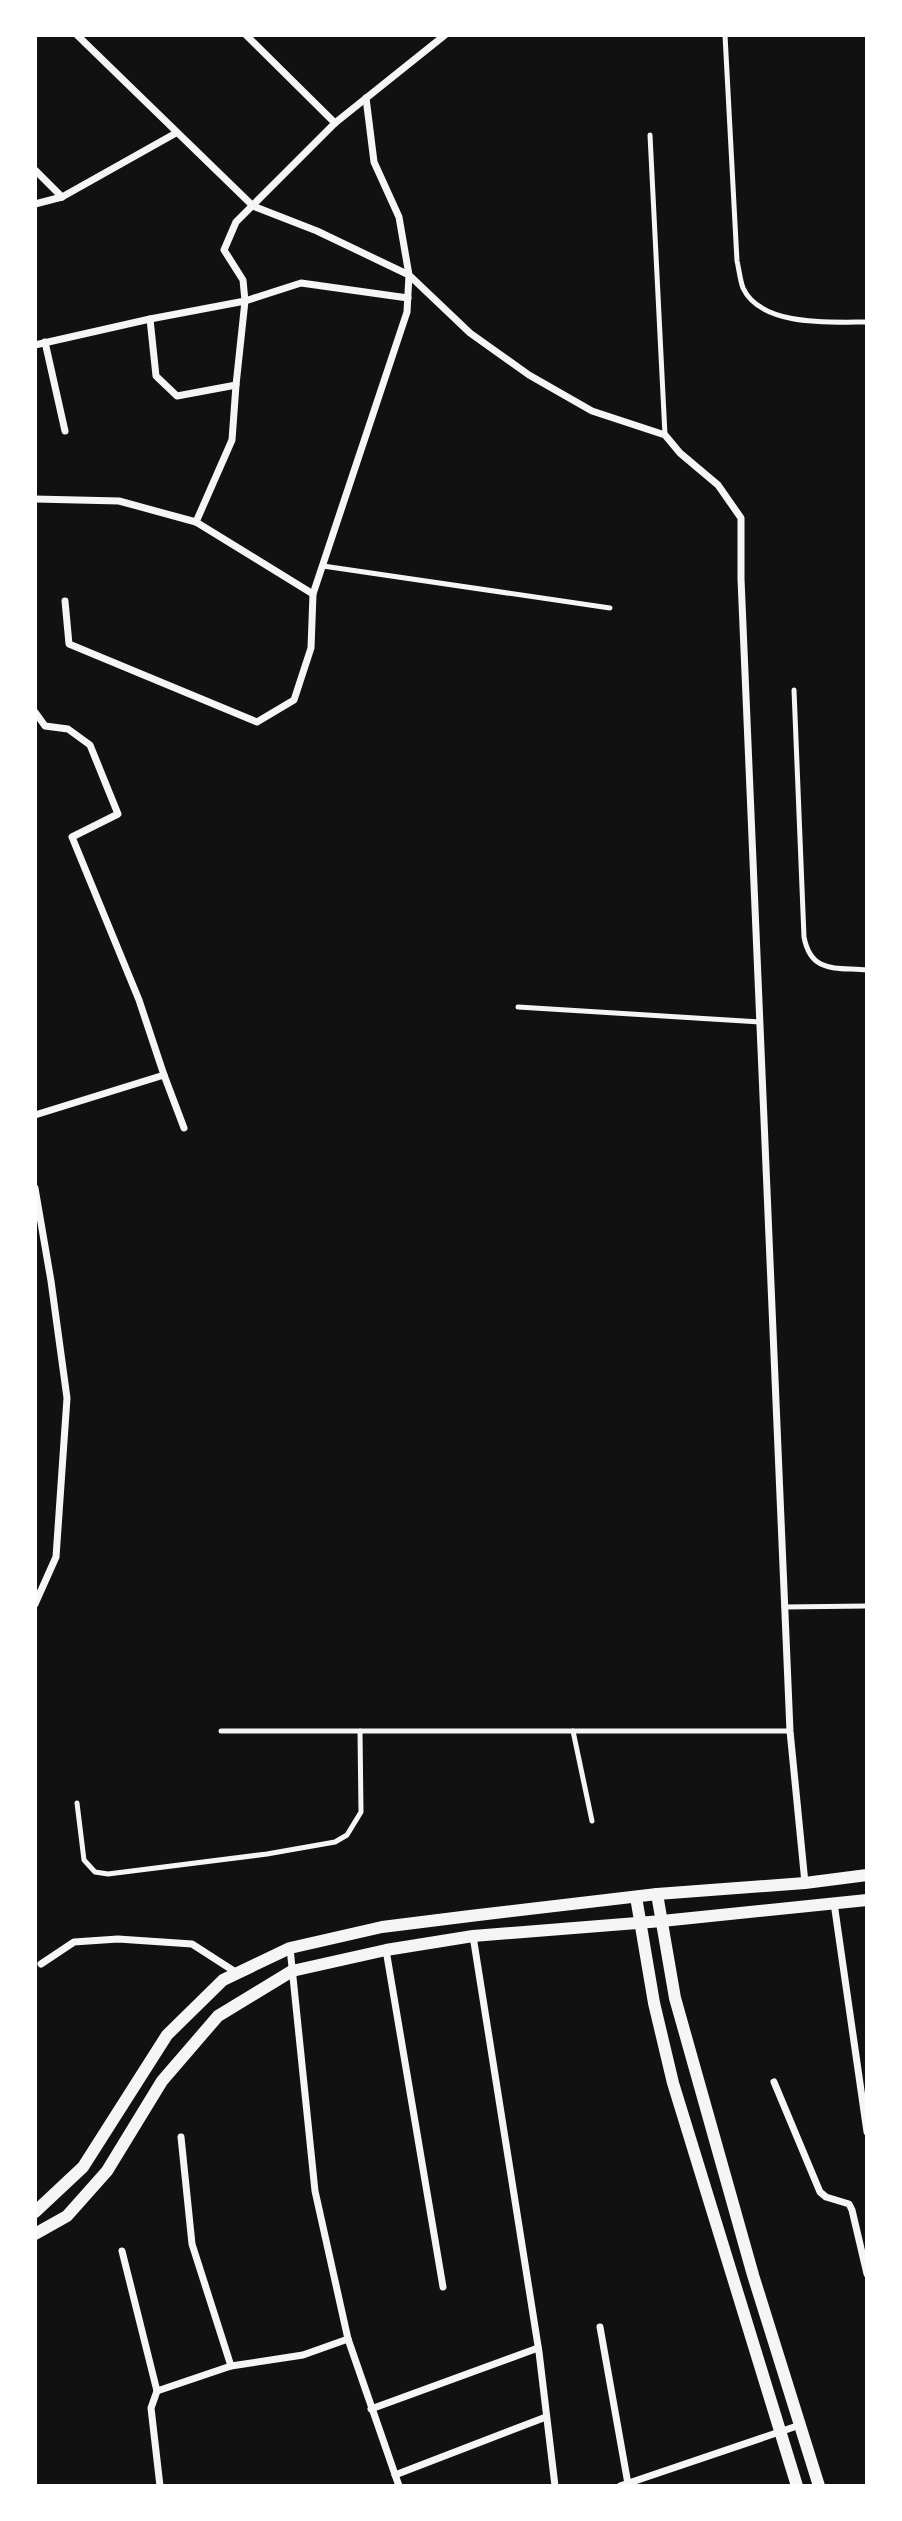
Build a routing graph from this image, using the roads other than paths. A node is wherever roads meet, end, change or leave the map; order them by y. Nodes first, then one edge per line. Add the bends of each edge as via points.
1 (77, 35) edge
2 (246, 35) edge
3 (445, 35) edge
4 (725, 35) edge
5 (366, 98) junction
6 (335, 123) junction
7 (176, 133) junction
8 (650, 135) dead end
9 (35, 170) edge
10 (62, 197) junction
11 (35, 204) edge
12 (253, 206) junction
13 (409, 275) junction
14 (408, 298) junction
15 (245, 301) junction
16 (150, 319) junction
17 (867, 322) edge
18 (45, 342) junction
19 (35, 345) edge
20 (236, 385) junction
21 (65, 431) dead end
22 (664, 435) junction
23 (35, 499) edge
24 (196, 522) junction
25 (323, 566) junction
26 (313, 594) junction
27 (65, 601) dead end
28 (610, 608) dead end
29 (794, 690) dead end
30 (35, 712) edge
31 (867, 970) edge
32 (518, 1007) dead end
33 (760, 1022) junction
34 (164, 1075) junction
35 (35, 1115) edge
36 (184, 1128) dead end
37 (35, 1188) edge
38 (35, 1604) edge
39 (867, 1606) edge
40 (784, 1607) junction
41 (221, 1731) dead end
42 (360, 1731) junction
43 (573, 1731) junction
44 (790, 1731) junction
45 (77, 1803) dead end
46 (592, 1821) dead end
47 (867, 1875) edge
48 (805, 1883) junction
49 (657, 1894) junction
50 (636, 1896) junction
51 (867, 1900) edge
52 (834, 1903) junction
53 (662, 1921) junction
54 (640, 1923) junction
55 (473, 1936) junction
56 (290, 1948) junction
57 (386, 1950) junction
58 (41, 1964) dead end
59 (292, 1971) junction
60 (237, 1973) junction
61 (774, 2082) dead end
62 (867, 2132) edge
63 (181, 2137) dead end
64 (35, 2212) edge
65 (35, 2234) edge
66 (122, 2251) dead end
67 (867, 2274) edge
68 (443, 2287) dead end
69 (757, 2289) junction
70 (738, 2295) junction
71 (600, 2327) dead end
72 (348, 2339) junction
73 (538, 2348) junction
74 (231, 2366) junction
75 (157, 2391) junction
76 (371, 2409) junction
77 (547, 2417) junction
78 (800, 2425) junction
79 (780, 2433) junction
80 (395, 2475) junction
81 (624, 2485) edge
82 (160, 2486) edge
83 (399, 2486) edge
84 (555, 2486) edge
85 (797, 2486) edge
86 (819, 2486) edge

1 - 7 street
2 - 6 street
3 - 5 street
4 - 17 lane via 737,261 744,290 762,307 785,318
5 - 6 street
5 - 13 street via 374,162 399,217
6 - 12 street
7 - 10 street
7 - 12 street
8 - 22 lane
9 - 10 street
10 - 11 street
12 - 13 street
12 - 15 street via 236,222 224,250 243,280
13 - 14 street
13 - 22 street via 470,333 529,375 592,411
14 - 15 street via 301,283
14 - 25 street
15 - 16 street
15 - 20 street
16 - 18 street
16 - 20 street via 156,376 177,396
18 - 19 street
18 - 21 street
20 - 24 street via 232,440
22 - 33 street via 718,485 741,518
23 - 24 street via 119,501
24 - 26 street
25 - 26 street
25 - 28 lane
26 - 27 street via 311,648 294,700 257,722 69,644
29 - 31 lane via 806,951 819,963
30 - 34 street via 45,726 68,729 90,745 118,814 72,837 139,1000
32 - 33 lane
33 - 40 street
34 - 35 street
34 - 36 street
37 - 38 street via 67,1398 56,1557
39 - 40 lane
40 - 44 street
41 - 42 lane
42 - 43 lane
42 - 45 lane via 361,1812 347,1835 335,1842 108,1874 95,1872 84,1860
43 - 44 lane
43 - 46 lane
44 - 48 street
47 - 48 street
48 - 49 street
49 - 50 street
49 - 53 street
50 - 54 street
50 - 56 street via 382,1927
51 - 52 street
52 - 53 street
52 - 62 street
53 - 54 street
53 - 69 street via 675,1998
54 - 55 street
54 - 70 street via 673,2083
55 - 57 street
55 - 73 street
56 - 59 street
56 - 60 street
57 - 59 street
57 - 68 street
58 - 60 street via 74,1942 118,1938 192,1944
59 - 65 street via 218,2016 162,2081 107,2171 67,2216
59 - 72 street via 315,2191
60 - 64 street via 223,1980 167,2035 83,2167
61 - 67 street via 820,2192 849,2204 852,2210
63 - 74 street via 192,2244
66 - 75 street
69 - 70 street
69 - 78 street
70 - 79 street
71 - 81 street
72 - 74 street via 303,2355
72 - 76 street
73 - 76 street
73 - 77 street
74 - 75 street
75 - 82 street via 151,2408
76 - 80 street
77 - 80 street
77 - 84 street
78 - 79 street
78 - 86 street
79 - 81 street
79 - 85 street
80 - 83 street

